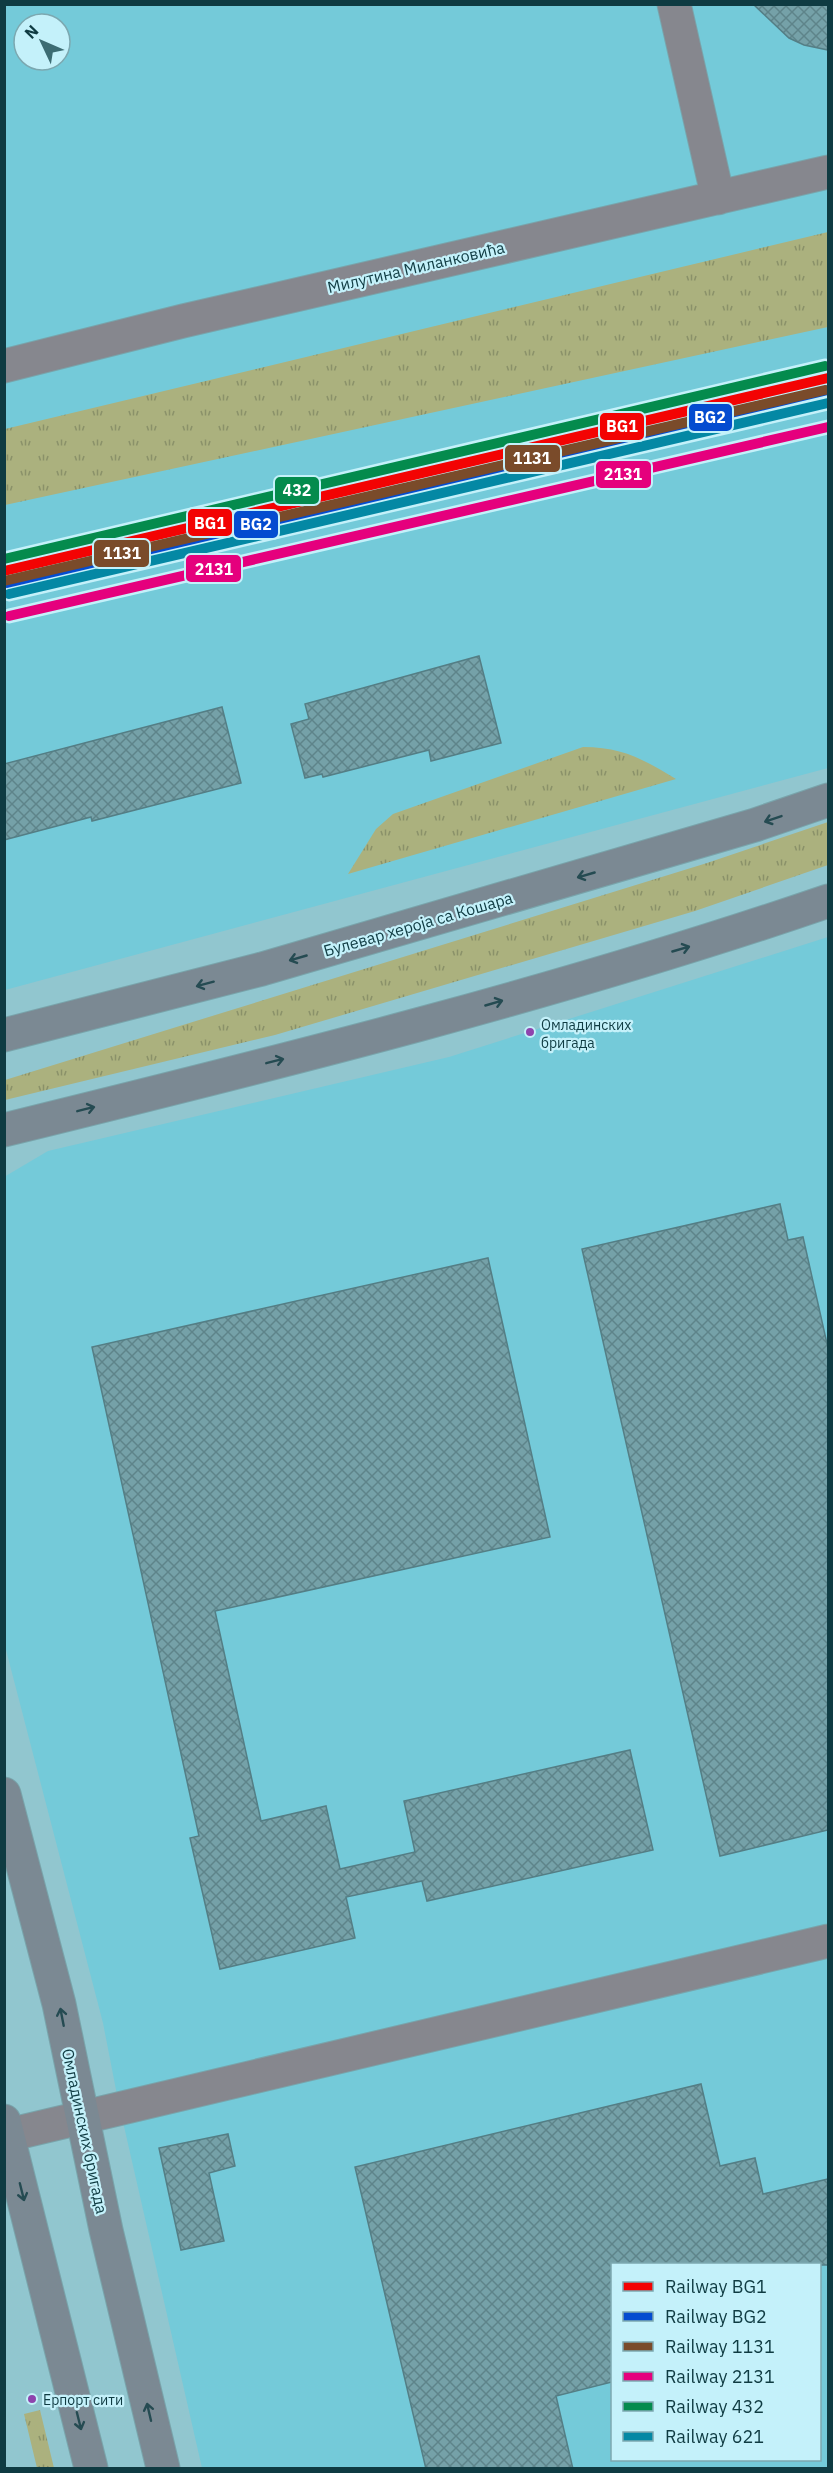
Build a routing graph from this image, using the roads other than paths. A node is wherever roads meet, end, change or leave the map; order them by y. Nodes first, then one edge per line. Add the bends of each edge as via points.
1 (674, 4) edge
2 (828, 172) edge
3 (718, 198) junction
4 (4, 366) edge
5 (828, 800) edge
6 (828, 901) edge
7 (15, 1029) edge
8 (17, 1127) edge
9 (4, 1146) edge
10 (4, 1794) edge
11 (828, 1941) edge
12 (82, 2116) junction
13 (6, 2130) edge
14 (91, 2469) edge
15 (163, 2469) edge

1 - 3 street
2 - 3 street, Милутина Миланковића
3 - 4 street, Милутина Миланковића
5 -> 7 main road, Булевар хероја са Кошара via 744,829 307,956
8 -> 6 main road via 437,1020 732,934
8 - 9 main road
12 -> 10 main road, Омладинских бригада via 59,2004
11 - 12 street
12 - 13 street
15 -> 12 main road, Омладинских бригада
13 -> 14 main road

